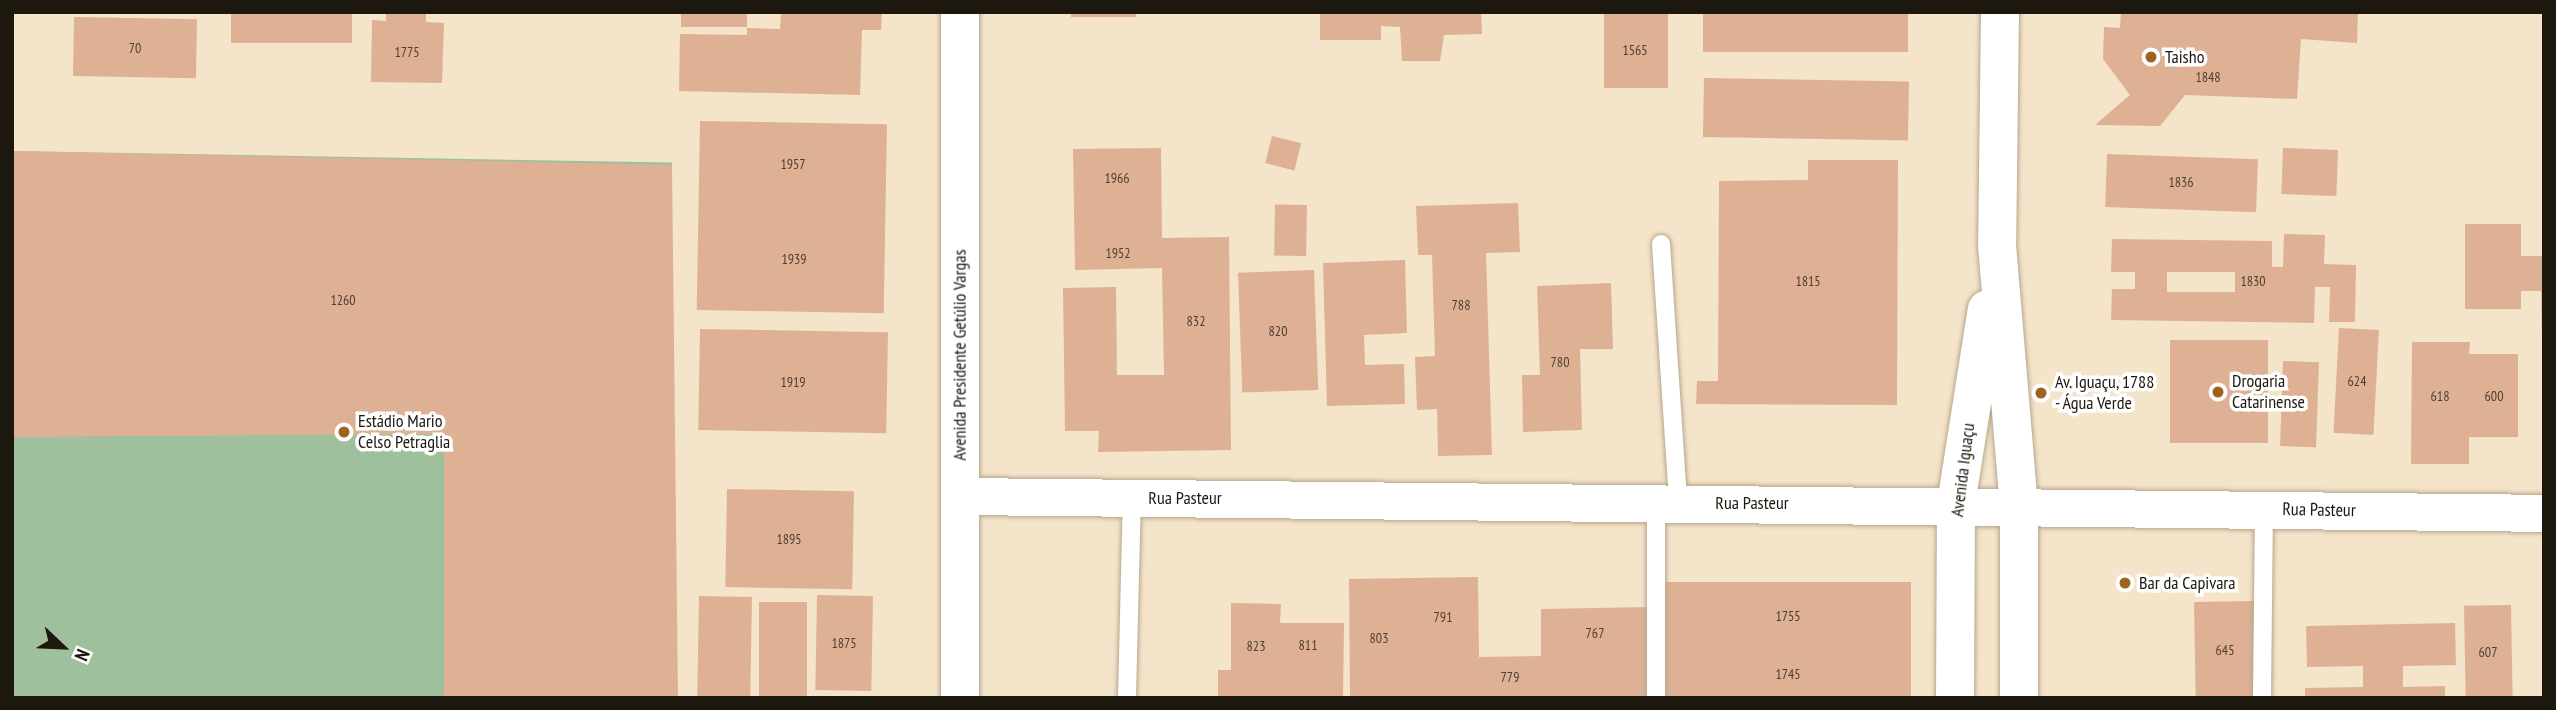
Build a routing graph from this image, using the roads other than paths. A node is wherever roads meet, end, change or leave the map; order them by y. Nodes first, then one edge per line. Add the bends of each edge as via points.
1 (960, 12) edge
2 (2000, 12) edge
3 (1661, 244) dead end
4 (1997, 245) junction
5 (960, 496) junction
6 (1132, 497) junction
7 (1667, 502) junction
8 (1956, 504) junction
9 (2019, 505) junction
10 (2264, 509) junction
11 (2544, 513) edge
12 (960, 698) edge
13 (1127, 698) edge
14 (1656, 698) edge
15 (1955, 698) edge
16 (2019, 698) edge
17 (2262, 698) edge

1 - 5 main road, Avenida Presidente Getúlio Vargas
2 - 4 main road, Avenida Iguaçu
3 - 7 lane
4 - 8 main road, Avenida Iguaçu
4 - 9 main road, Avenida Iguaçu
5 - 6 street, Rua Pasteur
5 - 12 main road, Avenida Presidente Getúlio Vargas
6 - 7 street, Rua Pasteur
6 - 13 lane
7 - 8 street, Rua Pasteur
7 - 14 lane
8 - 9 street, Rua Pasteur
8 - 15 main road, Avenida Iguaçu
9 - 10 street, Rua Pasteur
9 - 16 main road, Avenida Iguaçu
10 - 11 street, Rua Pasteur
10 - 17 lane

